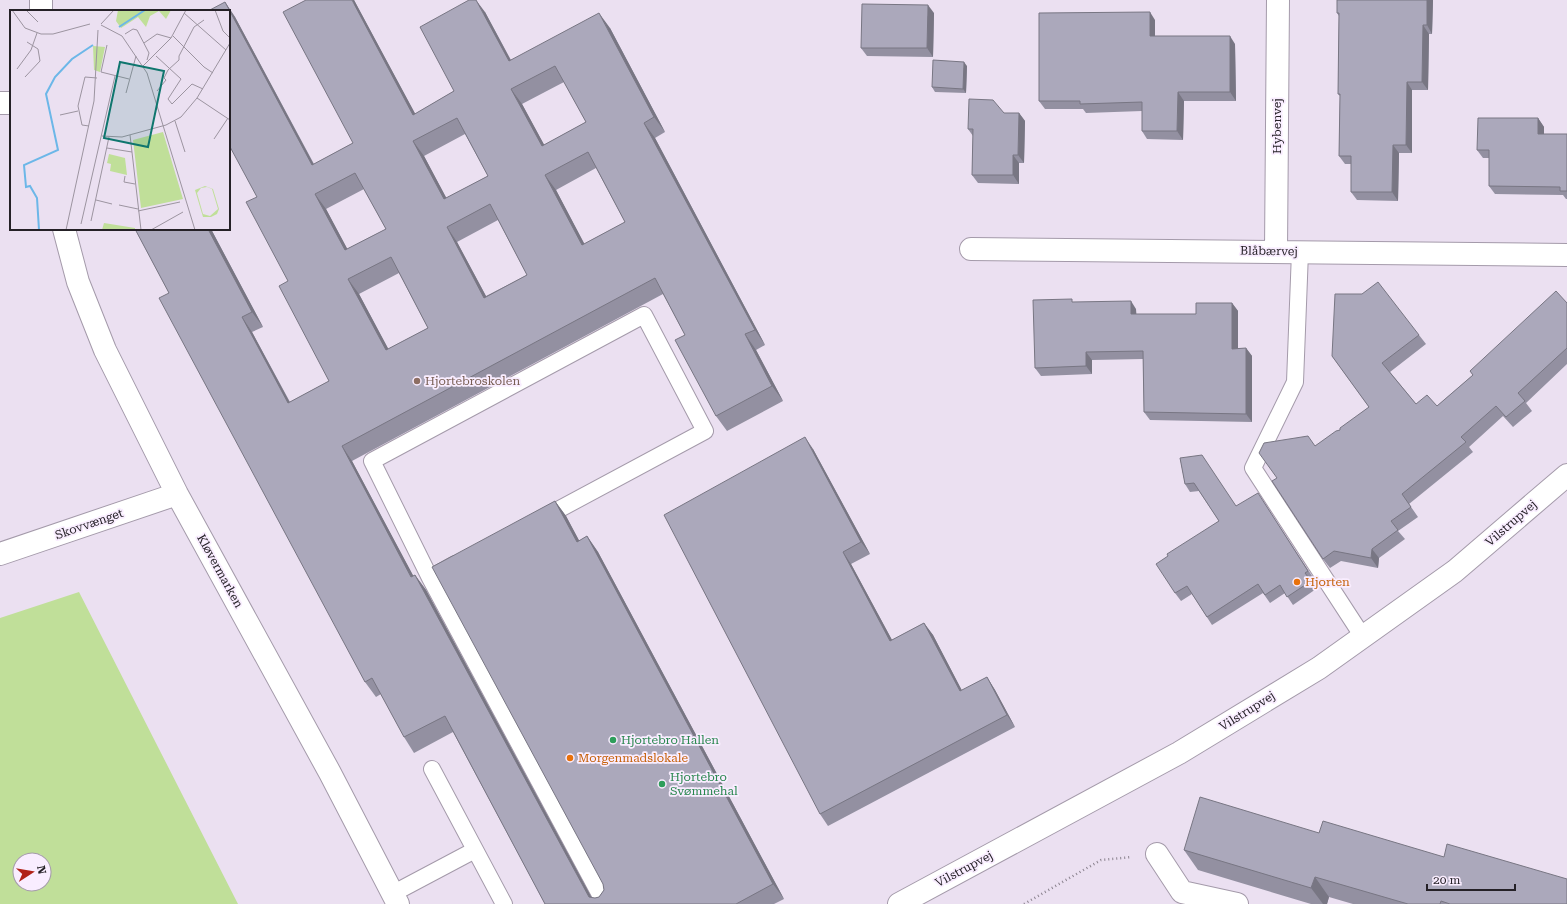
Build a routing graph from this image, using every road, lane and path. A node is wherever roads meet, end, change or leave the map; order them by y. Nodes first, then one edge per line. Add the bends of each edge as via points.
1 (1278, 0) edge
2 (64, 230) edge
3 (971, 249) dead end
4 (1276, 251) junction
5 (1300, 252) junction
6 (1567, 255) edge
7 (1567, 475) edge
8 (177, 494) junction
9 (529, 525) edge
10 (0, 554) edge
11 (465, 559) edge
12 (430, 578) junction
13 (1363, 638) junction
14 (432, 769) dead end
15 (475, 850) junction
16 (1157, 854) joint
17 (1181, 898) edge
18 (395, 899) edge
19 (504, 904) edge
20 (605, 904) edge
21 (899, 904) edge
22 (1024, 904) edge
23 (1237, 904) edge

1 - 4 street, Hybenvej
2 - 8 street, Kløvermarken via 78,282 105,350
3 - 4 street, Blåbærvej
4 - 5 street, Blåbærvej
5 - 6 street, Blåbærvej
5 - 13 lane via 1295,382 1253,468
7 - 13 street, Vilstrupvej via 1455,571
8 - 10 street, Skovvænget
8 - 18 street, Kløvermarken via 330,773
9 - 12 lane via 705,431 644,315 372,461
11 - 12 lane
12 - 20 lane
13 - 21 street, Vilstrupvej via 1319,668 1179,753
14 - 15 lane
15 - 18 lane
15 - 19 lane
16 - 17 street
16 - 22 path via 1101,860
17 - 23 street

